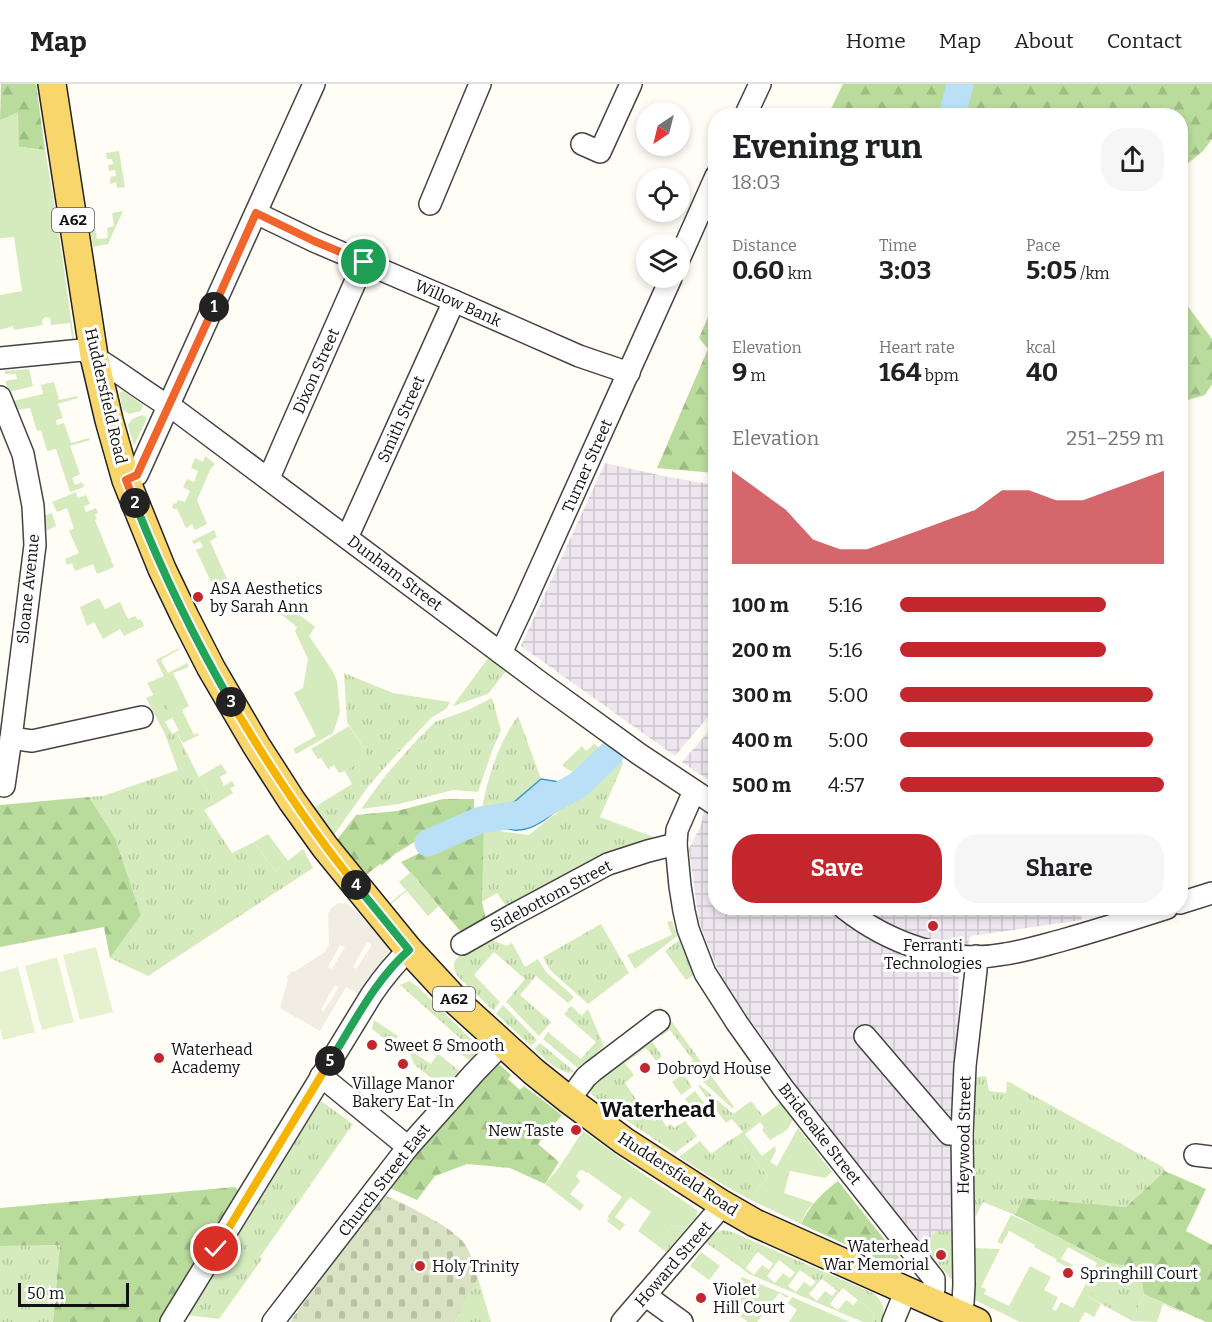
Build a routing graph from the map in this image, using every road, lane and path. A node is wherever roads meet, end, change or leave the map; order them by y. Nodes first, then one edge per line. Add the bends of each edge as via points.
1 (52, 84) edge
2 (314, 84) edge
3 (480, 84) edge
4 (631, 84) edge
5 (760, 84) edge
6 (749, 108) edge
7 (582, 144) dead end
8 (708, 194) edge
9 (430, 204) dead end
10 (256, 213) junction
11 (690, 234) edge
12 (364, 262) junction
13 (667, 288) edge
14 (454, 301) junction
15 (0, 358) edge
16 (105, 363) junction
17 (629, 373) junction
18 (0, 397) edge
19 (169, 406) junction
20 (267, 478) junction
21 (126, 480) junction
22 (346, 536) junction
23 (501, 653) junction
24 (142, 717) dead end
25 (11, 738) junction
26 (3, 786) dead end
27 (694, 791) junction
28 (708, 801) edge
29 (676, 844) junction
30 (1212, 893) edge
31 (1188, 900) edge
32 (854, 915) edge
33 (1145, 915) edge
34 (462, 944) dead end
35 (409, 950) junction
36 (976, 956) junction
37 (659, 1021) dead end
38 (865, 1036) dead end
39 (502, 1044) junction
40 (321, 1076) junction
41 (569, 1100) junction
42 (962, 1134) junction
43 (408, 1147) junction
44 (722, 1204) junction
45 (645, 1295) junction
46 (918, 1295) junction
47 (968, 1318) edge
48 (171, 1322) edge
49 (273, 1322) edge
50 (622, 1322) edge
51 (682, 1322) edge
52 (893, 1322) edge

1 - 16 main road, Huddersfield Road / A62
2 - 10 street
3 - 9 street
4 - 7 street via 600,152
5 - 6 street
8 - 11 street
10 - 12 street, Willow Bank
10 - 19 street
12 - 14 street, Willow Bank
12 - 20 street, Dixon Street
13 - 17 street, Turner Street
14 - 17 street, Willow Bank via 579,356
14 - 22 street, Smith Street
15 - 16 street via 82,350
16 - 19 street, Dunham Street
16 - 21 main road, Huddersfield Road / A62 via 109,420
17 - 23 street, Turner Street
18 - 25 street, Sloane Avenue via 23,454 33,506 35,545
19 - 20 street, Dunham Street
19 - 21 street via 137,475
20 - 22 street, Dunham Street
21 - 35 main road, Huddersfield Road / A62 via 185,617 256,745 325,847
22 - 23 street, Dunham Street
23 - 27 street, Dunham Street
24 - 25 street via 32,741
25 - 26 street, Sloane Avenue
27 - 28 street, Dunham Street
27 - 29 street, Brideoake Street via 677,830
29 - 34 street, Sidebottom Street via 608,864
29 - 46 street, Brideoake Street via 688,929 705,973 783,1088 934,1279 934,1289
30 - 31 street
32 - 36 street via 903,943 931,952
33 - 36 street via 1005,955
35 - 39 main road, Huddersfield Road / A62
35 - 40 street via 383,978
36 - 42 street, Heywood Street
37 - 41 street via 586,1077
38 - 42 street via 950,1134
39 - 41 main road, Huddersfield Road / A62
39 - 43 street, Church Street East
40 - 43 street
40 - 48 street
41 - 44 main road, Huddersfield Road / A62
42 - 47 street, Heywood Street via 963,1303
43 - 49 street, Church Street East
44 - 45 street, Howard Street
44 - 46 main road, Huddersfield Road / A62 via 755,1223
45 - 50 street, Howard Street
45 - 51 street
46 - 47 main road, Huddersfield Road / A62
46 - 52 street

